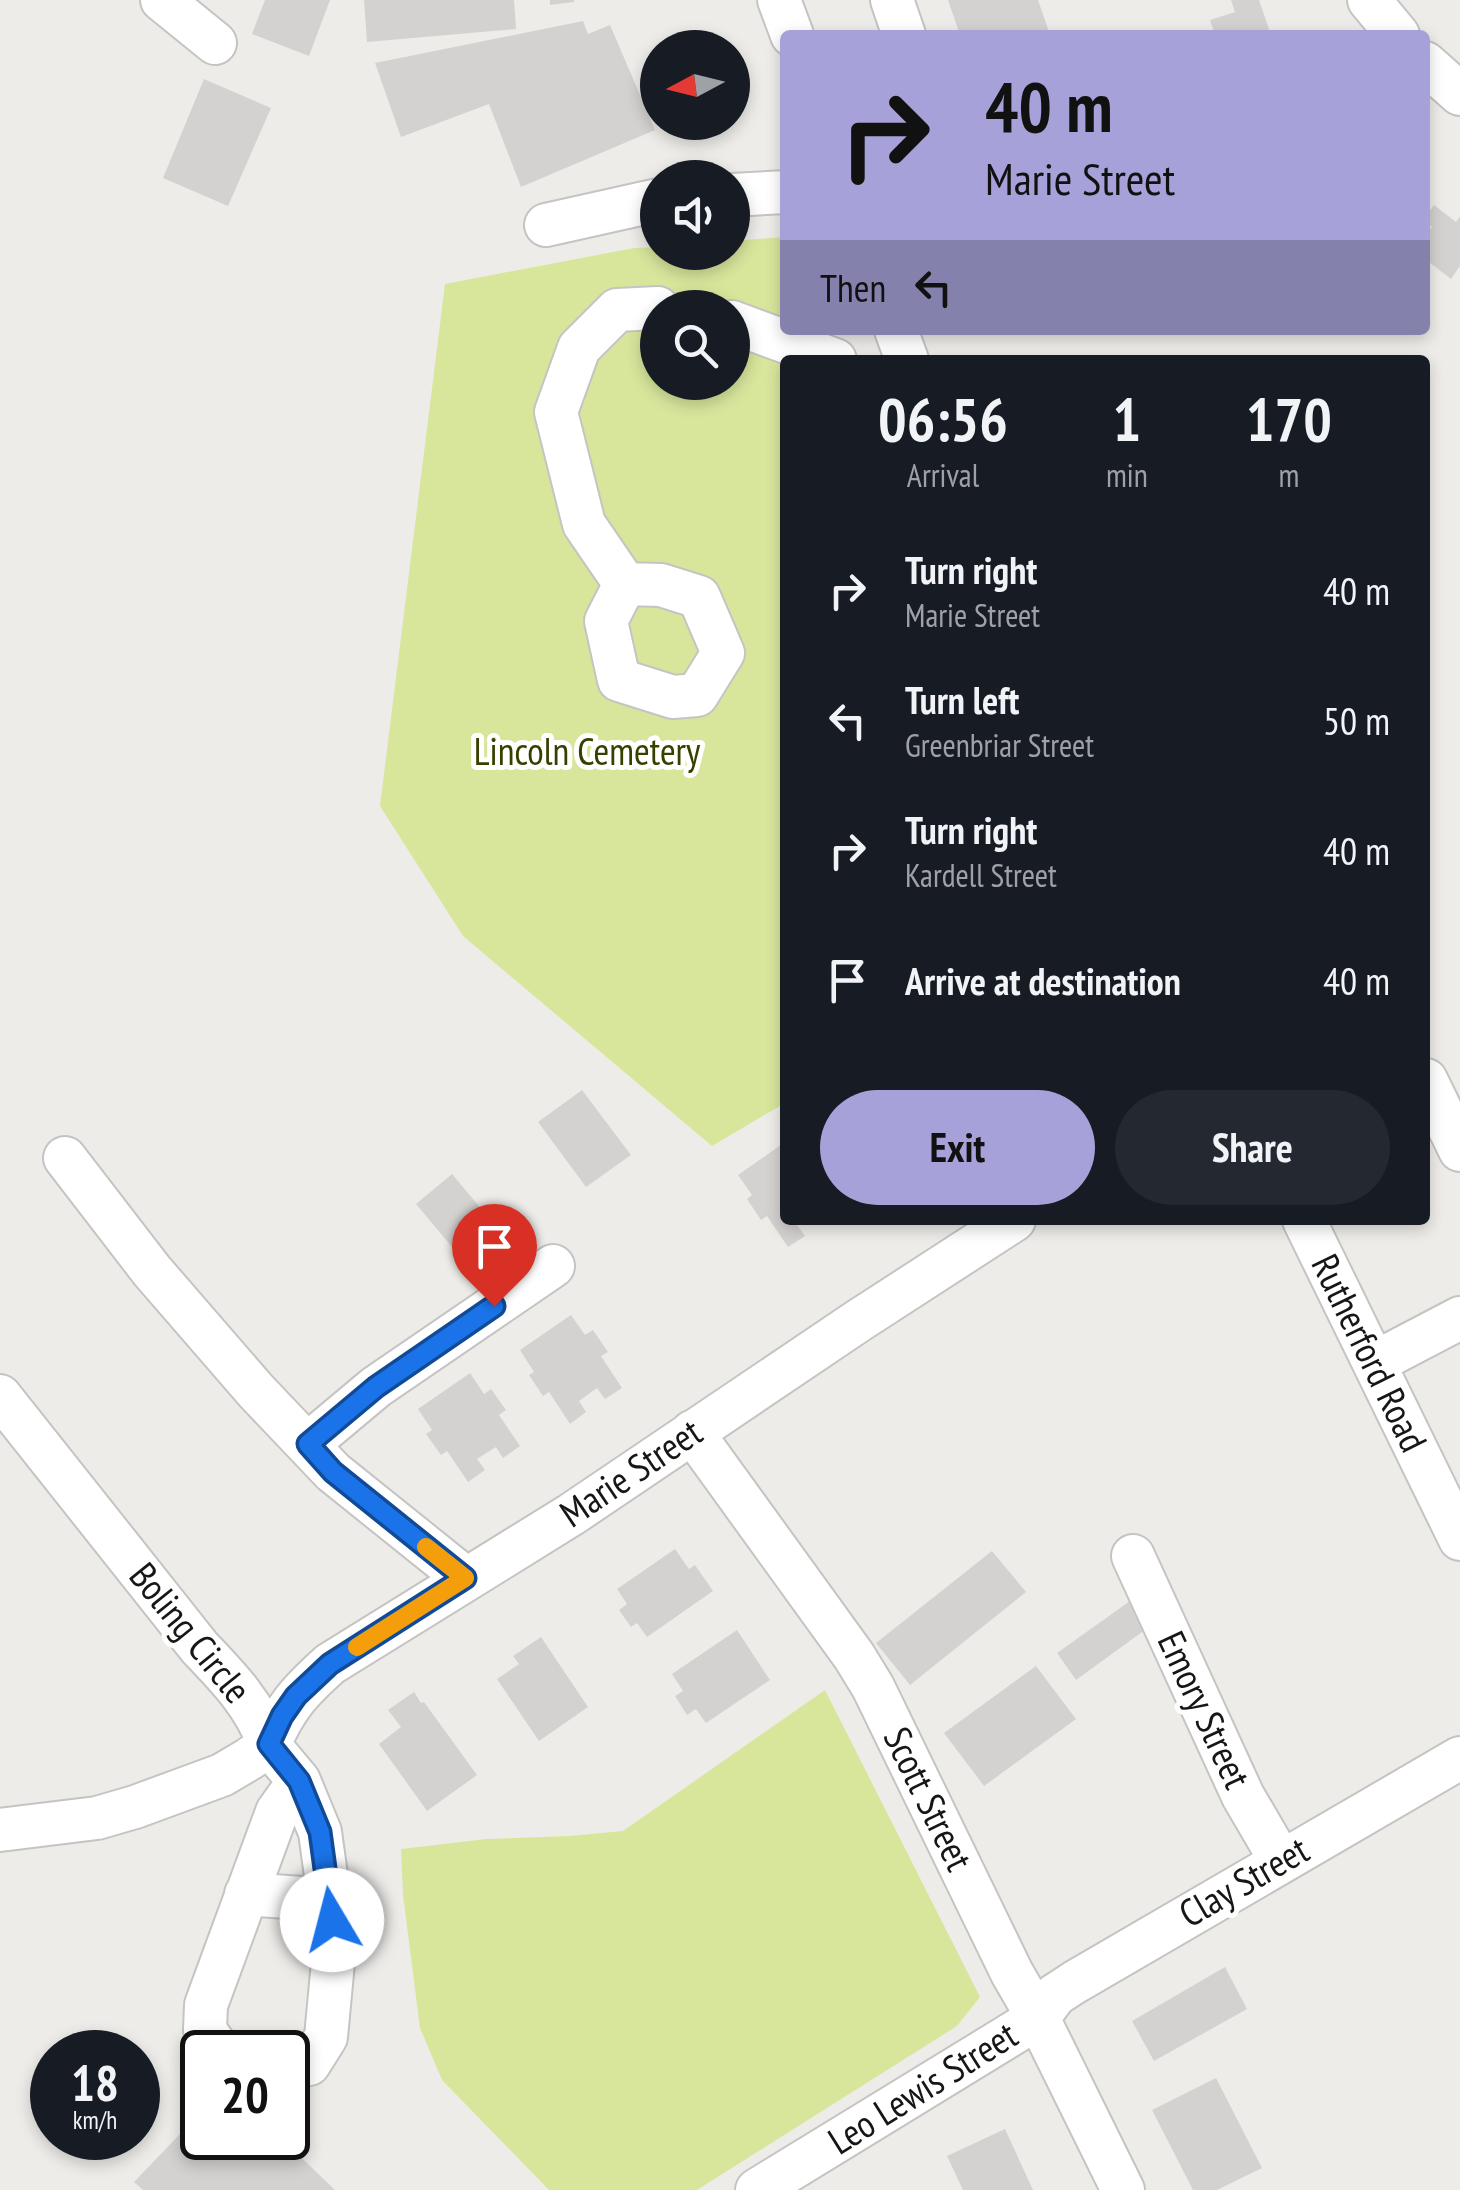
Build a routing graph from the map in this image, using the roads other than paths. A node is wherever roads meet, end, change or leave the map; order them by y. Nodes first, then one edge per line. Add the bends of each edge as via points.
1 (162, 0) edge
2 (780, 0) edge
3 (892, 0) edge
4 (1369, 0) edge
5 (790, 30) edge
6 (902, 30) edge
7 (1394, 30) edge
8 (214, 43) dead end
9 (1430, 67) edge
10 (1460, 94) edge
11 (780, 192) edge
12 (750, 194) edge
13 (640, 204) edge
14 (546, 225) dead end
15 (640, 309) edge
16 (750, 329) edge
17 (821, 355) edge
18 (625, 584) dead end
19 (1430, 1088) edge
20 (1460, 1150) edge
21 (66, 1158) dead end
22 (1006, 1225) edge
23 (1306, 1225) edge
24 (553, 1266) dead end
25 (1460, 1318) edge
26 (1374, 1363) junction
27 (0, 1396) edge
28 (692, 1432) junction
29 (308, 1444) junction
30 (1460, 1539) edge
31 (1133, 1556) dead end
32 (465, 1578) junction
33 (269, 1744) junction
34 (1460, 1758) edge
35 (299, 1781) junction
36 (0, 1830) edge
37 (1281, 1860) junction
38 (246, 1894) junction
39 (330, 1900) junction
40 (1038, 2018) junction
41 (205, 2030) edge
42 (310, 2062) edge
43 (758, 2190) edge
44 (1124, 2190) edge

1 - 8 street
2 - 5 street
3 - 6 street
4 - 7 street
9 - 10 street
11 - 12 street
13 - 14 street
15 - 18 street via 618,310 579,348 556,412 584,524
16 - 17 street
19 - 20 street
21 - 29 street via 152,1271
22 - 28 street, Marie Street
23 - 26 street, Rutherford Road
24 - 29 street via 376,1387
25 - 26 street
26 - 30 street, Rutherford Road
27 - 33 street, Boling Circle via 235,1686
28 - 32 street, Marie Street
28 - 40 street, Scott Street via 873,1687
29 - 32 street via 333,1472
31 - 37 street, Emory Street via 1242,1796
32 - 33 street, Marie Street via 330,1664 296,1696
33 - 35 street
33 - 36 street, Boling Circle via 222,1775 135,1808
34 - 37 street, Clay Street
35 - 38 street via 277,1812
35 - 39 street via 320,1832
37 - 40 street, Clay Street via 1075,1982
38 - 39 street
38 - 41 street via 206,2004
39 - 42 street via 335,1941 326,2037
40 - 43 street, Leo Lewis Street
40 - 44 street, Scott Street

